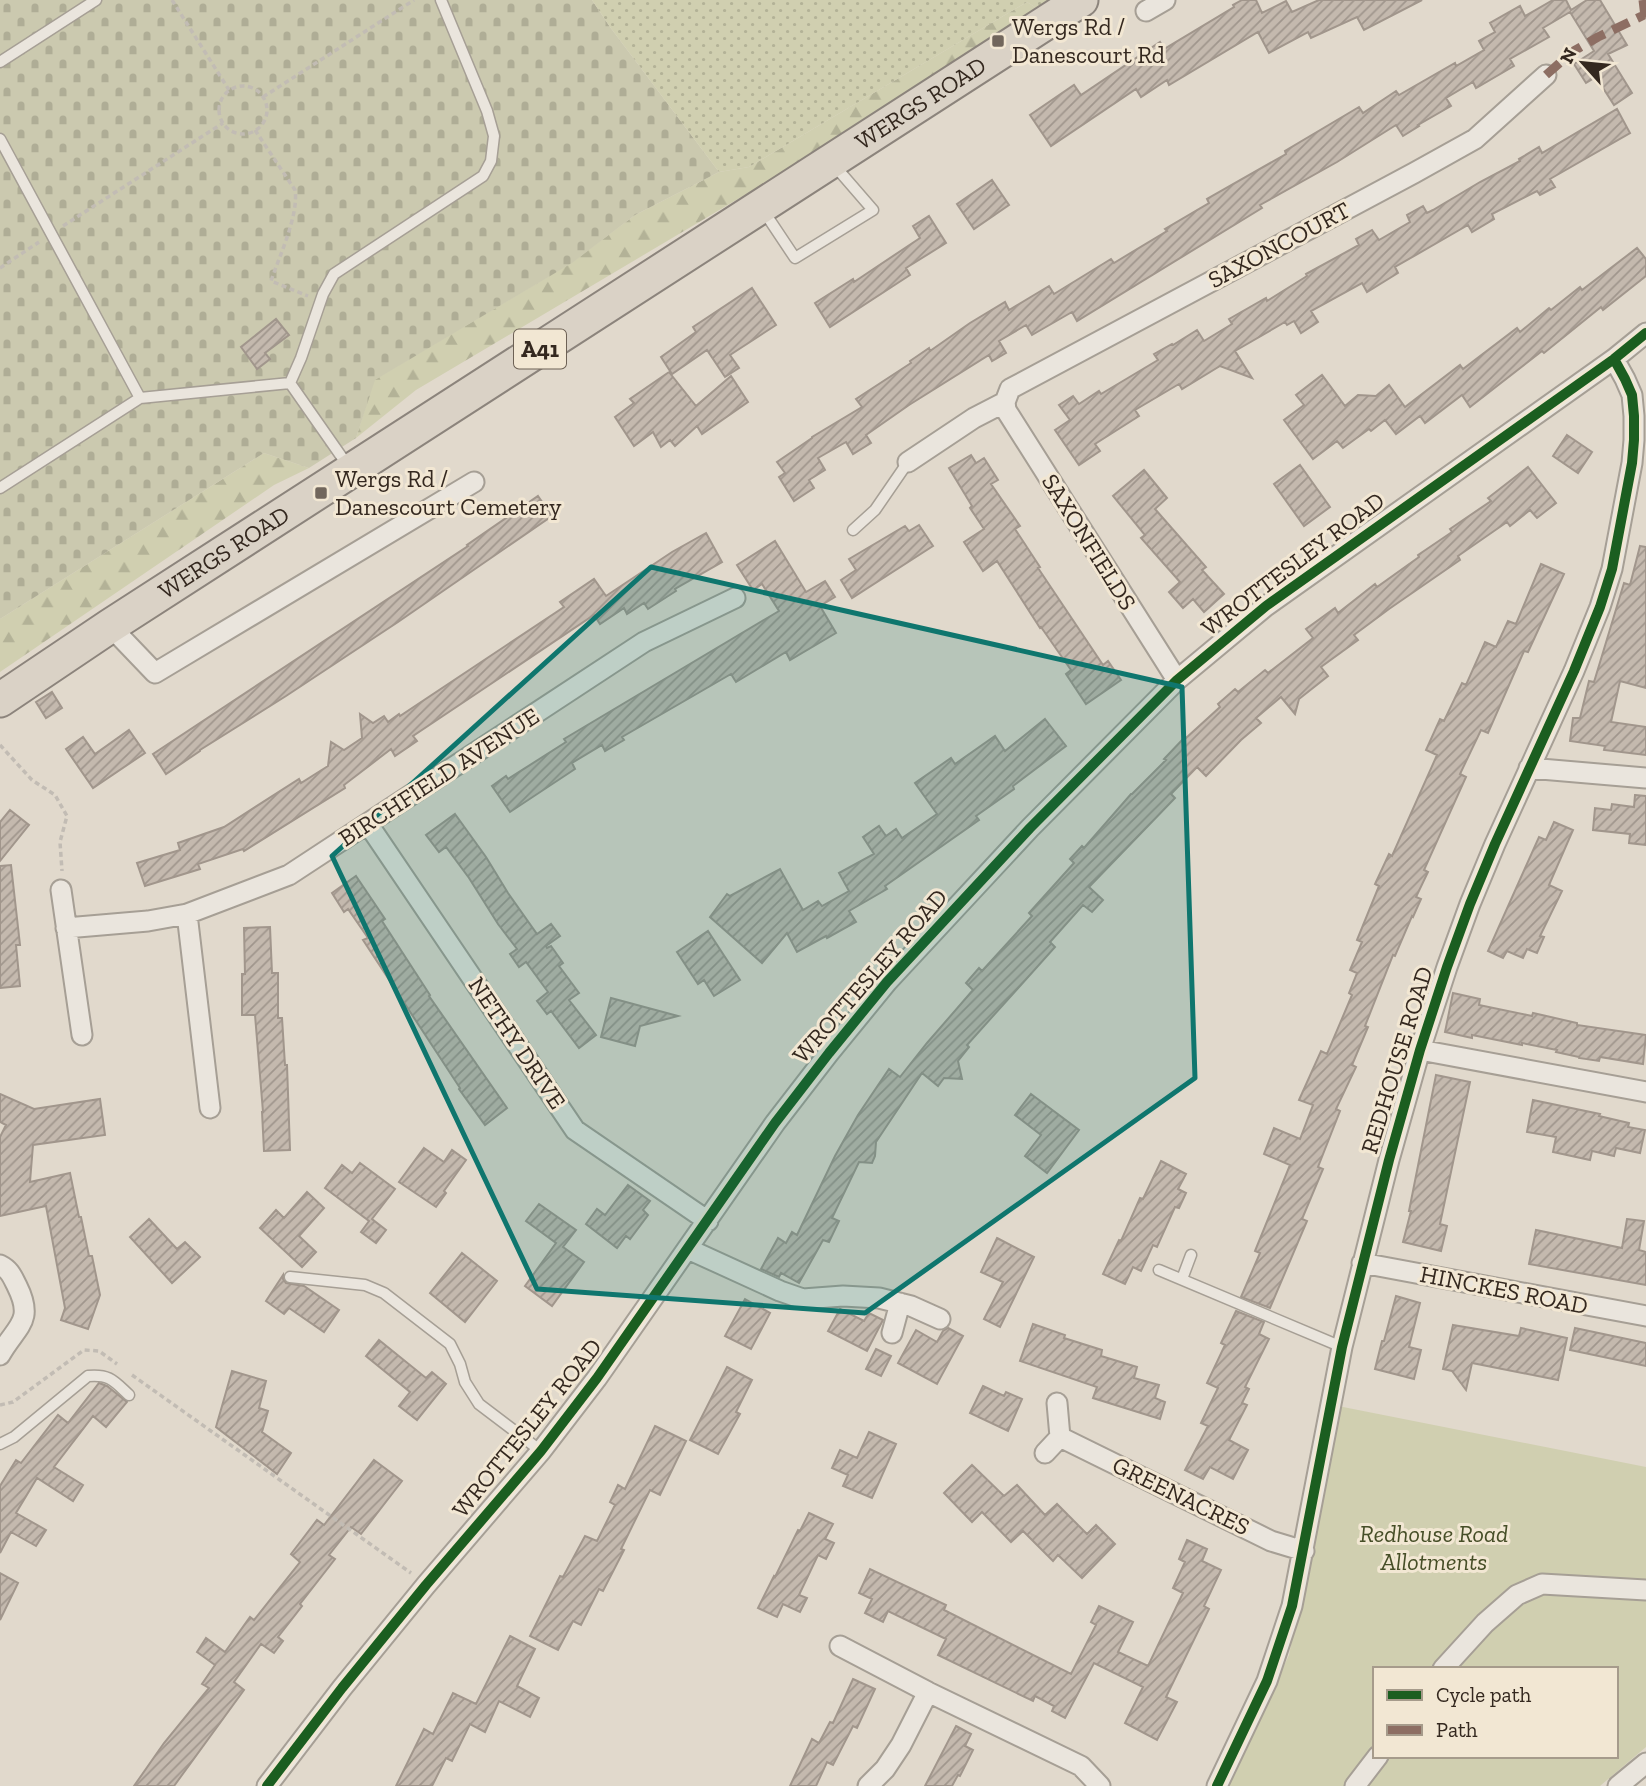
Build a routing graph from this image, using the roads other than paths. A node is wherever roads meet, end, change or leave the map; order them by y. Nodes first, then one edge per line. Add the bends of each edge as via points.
1 (96, 0) edge
2 (441, 0) edge
3 (1081, 0) edge
4 (1165, 0) edge
5 (1146, 11) dead end
6 (0, 62) edge
7 (1546, 75) dead end
8 (0, 139) edge
9 (831, 162) junction
10 (760, 207) junction
11 (1646, 333) edge
12 (1614, 359) junction
13 (290, 383) junction
14 (140, 398) junction
15 (1005, 401) junction
16 (908, 462) joint
17 (352, 471) junction
18 (474, 482) dead end
19 (0, 488) edge
20 (853, 530) dead end
21 (735, 598) dead end
22 (110, 626) junction
23 (1177, 680) junction
24 (0, 700) edge
25 (1529, 768) junction
26 (1646, 778) edge
27 (368, 824) junction
28 (61, 890) road end
29 (187, 914) junction
30 (66, 928) junction
31 (82, 1035) dead end
32 (1420, 1050) junction
33 (1646, 1092) edge
34 (210, 1108) dead end
35 (708, 1221) junction
36 (688, 1249) junction
37 (1191, 1255) dead end
38 (1362, 1263) junction
39 (0, 1265) edge
40 (1159, 1270) dead end
41 (290, 1277) dead end
42 (1182, 1279) junction
43 (900, 1303) junction
44 (1646, 1317) edge
45 (940, 1319) dead end
46 (892, 1333) dead end
47 (1342, 1347) junction
48 (0, 1355) edge
49 (130, 1395) dead end
50 (1057, 1404) dead end
51 (1060, 1437) junction
52 (0, 1444) edge
53 (541, 1451) junction
54 (1045, 1452) dead end
55 (1304, 1551) junction
56 (1646, 1591) edge
57 (840, 1646) dead end
58 (1445, 1667) edge
59 (928, 1692) junction
60 (1376, 1758) edge
61 (1646, 1763) edge
62 (267, 1786) edge
63 (868, 1786) edge
64 (1100, 1786) edge
65 (1217, 1786) edge
66 (1355, 1786) edge
67 (1618, 1786) edge

1 - 6 lane
2 - 13 lane via 494,136 491,161 483,176 334,274
3 - 9 highway, WERGS ROAD / A41
4 - 5 street
7 - 15 street, SAXONCOURT via 1475,139 1010,389
8 - 14 lane
9 - 10 highway, WERGS ROAD / A41
9 - 10 lane, WERGS ROAD via 873,210 796,258
10 - 17 highway, WERGS ROAD / A41
11 - 12 street, WROTTESLEY ROAD
12 - 23 street, WROTTESLEY ROAD via 1266,606
12 - 25 street, REDHOUSE ROAD via 1632,395 1634,440 1612,569 1574,671
13 - 14 lane
13 - 17 lane
14 - 19 lane
15 - 16 street, SAXONCOURT
15 - 23 street, SAXONFIELDS via 1006,410
16 - 20 lane via 875,510
17 - 22 highway, WERGS ROAD / A41
18 - 22 street via 155,673
21 - 27 street, BIRCHFIELD AVENUE via 644,642
22 - 24 highway, WERGS ROAD / A41
23 - 35 street, WROTTESLEY ROAD via 1030,828 887,982 775,1123
25 - 26 street
25 - 32 street, REDHOUSE ROAD via 1470,904
27 - 29 street, BIRCHFIELD AVENUE via 289,876
27 - 35 street, NETHY DRIVE via 575,1130
28 - 30 street
29 - 30 street, BIRCHFIELD AVENUE
29 - 34 street
30 - 31 street
32 - 33 street
32 - 38 street, REDHOUSE ROAD
35 - 36 street, WROTTESLEY ROAD
36 - 43 street via 803,1299 843,1296
36 - 53 street, WROTTESLEY ROAD
37 - 42 lane
38 - 44 street, HINCKES ROAD
38 - 47 street, REDHOUSE ROAD
39 - 48 street via 8,1269 23,1299 24,1319
40 - 42 lane
41 - 53 lane via 365,1285 384,1293 450,1344 479,1404
42 - 47 lane
43 - 45 street
43 - 46 street
47 - 55 street, REDHOUSE ROAD
49 - 52 lane via 112,1379 88,1376
50 - 51 street
51 - 54 street
51 - 55 street, GREENACRES via 1271,1541
53 - 62 street, WROTTESLEY ROAD via 426,1585
55 - 65 street, REDHOUSE ROAD via 1267,1681
56 - 58 street via 1542,1584 1517,1595
57 - 59 street
59 - 63 street via 891,1761
59 - 64 street via 1081,1766
60 - 66 street
61 - 67 street

